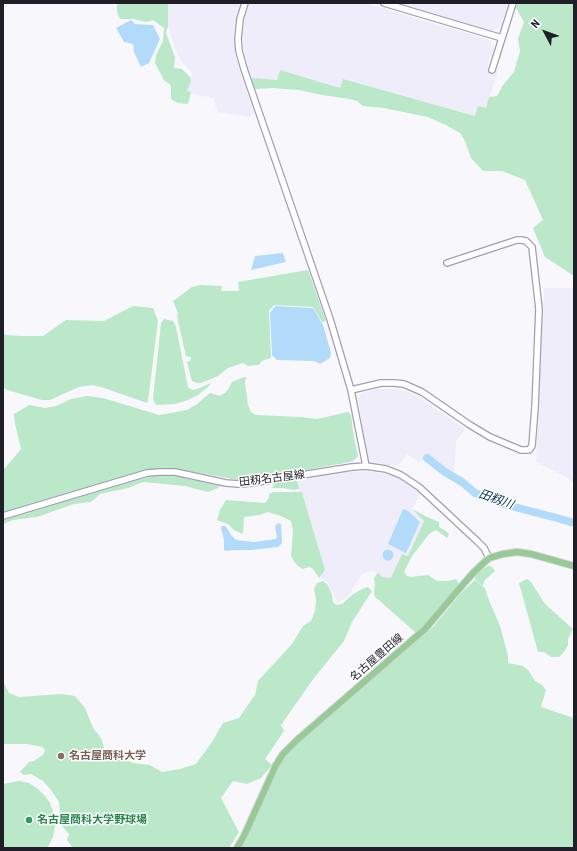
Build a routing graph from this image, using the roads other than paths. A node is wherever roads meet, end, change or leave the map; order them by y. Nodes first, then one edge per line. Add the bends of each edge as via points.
1 (245, 3) edge
2 (384, 3) edge
3 (512, 3) edge
4 (502, 38) junction
5 (492, 70) dead end
6 (447, 263) dead end
7 (351, 390) junction
8 (366, 466) junction
9 (3, 516) edge
10 (489, 558) junction
11 (574, 566) edge
12 (237, 848) edge

1 - 7 street via 240,19 239,52 330,319
2 - 4 street
3 - 4 street
4 - 5 street
6 - 7 street via 517,240 526,241 532,247 539,308 535,407 532,446 529,450 521,450 490,437 422,392 404,384 381,383
7 - 8 street
8 - 9 street, 田籾名古屋線 via 239,484 174,472 147,473
8 - 10 street, 田籾名古屋線 via 386,469 419,487 484,548
10 - 11 main road, 名古屋豊田線 via 517,552
10 - 12 main road, 名古屋豊田線 via 425,629 283,754

